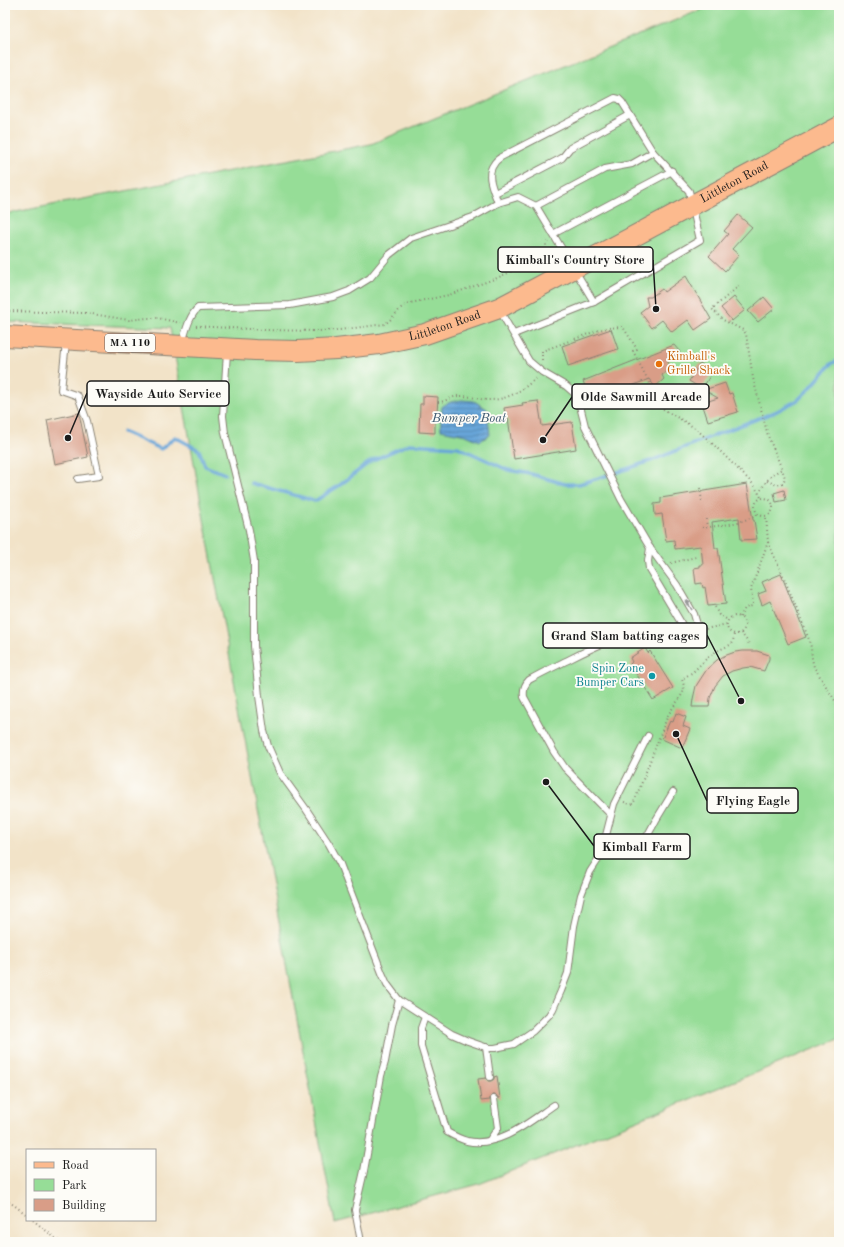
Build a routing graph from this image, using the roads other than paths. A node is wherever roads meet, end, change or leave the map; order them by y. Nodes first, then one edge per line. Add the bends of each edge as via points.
1 (630, 116) junction
2 (839, 127) edge
3 (653, 152) junction
4 (672, 171) junction
5 (495, 193) junction
6 (498, 203) junction
7 (692, 205) junction
8 (536, 206) junction
9 (553, 234) junction
10 (574, 268) junction
11 (594, 302) junction
12 (498, 308) junction
13 (514, 334) junction
14 (5, 336) edge
15 (66, 339) junction
16 (181, 346) junction
17 (227, 348) junction
18 (78, 480) dead end
19 (650, 548) junction
20 (685, 632) junction
21 (648, 736) dead end
22 (673, 792) dead end
23 (610, 814) junction
24 (601, 855) junction
25 (399, 1000) junction
26 (425, 1017) junction
27 (486, 1047) junction
28 (490, 1077) dead end
29 (494, 1099) dead end
30 (554, 1105) dead end
31 (489, 1141) junction
32 (361, 1242) edge

1 - 3 lane
1 - 5 lane via 570,148 562,158
1 - 5 lane via 622,102 615,98 501,157 490,170
2 - 7 main road, Littleton Road / MA 110
3 - 4 lane
3 - 8 lane via 632,164 605,169
4 - 7 lane via 689,191
4 - 9 lane
5 - 6 lane
6 - 8 lane via 518,197
6 - 16 lane via 472,217 411,238 389,255 370,278 333,297 290,305 198,308 194,311
7 - 10 main road, Littleton Road / MA 110
7 - 11 lane via 700,240
8 - 9 lane
9 - 10 lane
10 - 11 lane
10 - 12 main road, Littleton Road / MA 110
11 - 13 lane
12 - 13 lane
12 - 17 main road, Littleton Road / MA 110 via 425,334 379,344 298,351
13 - 19 lane via 529,361 574,393 585,426 621,498
14 - 15 main road, Littleton Road / MA 110
15 - 16 main road, Littleton Road / MA 110
15 - 18 lane via 61,390 78,396 87,421 99,476
16 - 17 main road, Littleton Road / MA 110
17 - 25 lane via 223,416 254,561 254,646 264,731 280,773 306,808 340,864 382,973
19 - 20 lane via 649,569
20 -> 19 lane via 698,628 694,614
20 - 23 lane via 644,634 610,640 556,665 526,683 524,697 554,752 565,768
21 - 23 lane
22 - 24 lane via 636,852
23 - 24 lane
24 - 27 lane via 590,872 581,895 568,973 549,1016 520,1040 504,1047
25 - 26 lane
25 - 32 lane via 381,1076 355,1210
26 - 27 lane via 452,1034
26 - 31 lane via 421,1028 421,1046 447,1132 470,1142
27 - 28 lane
29 - 31 lane via 498,1128
30 - 31 lane via 513,1132

